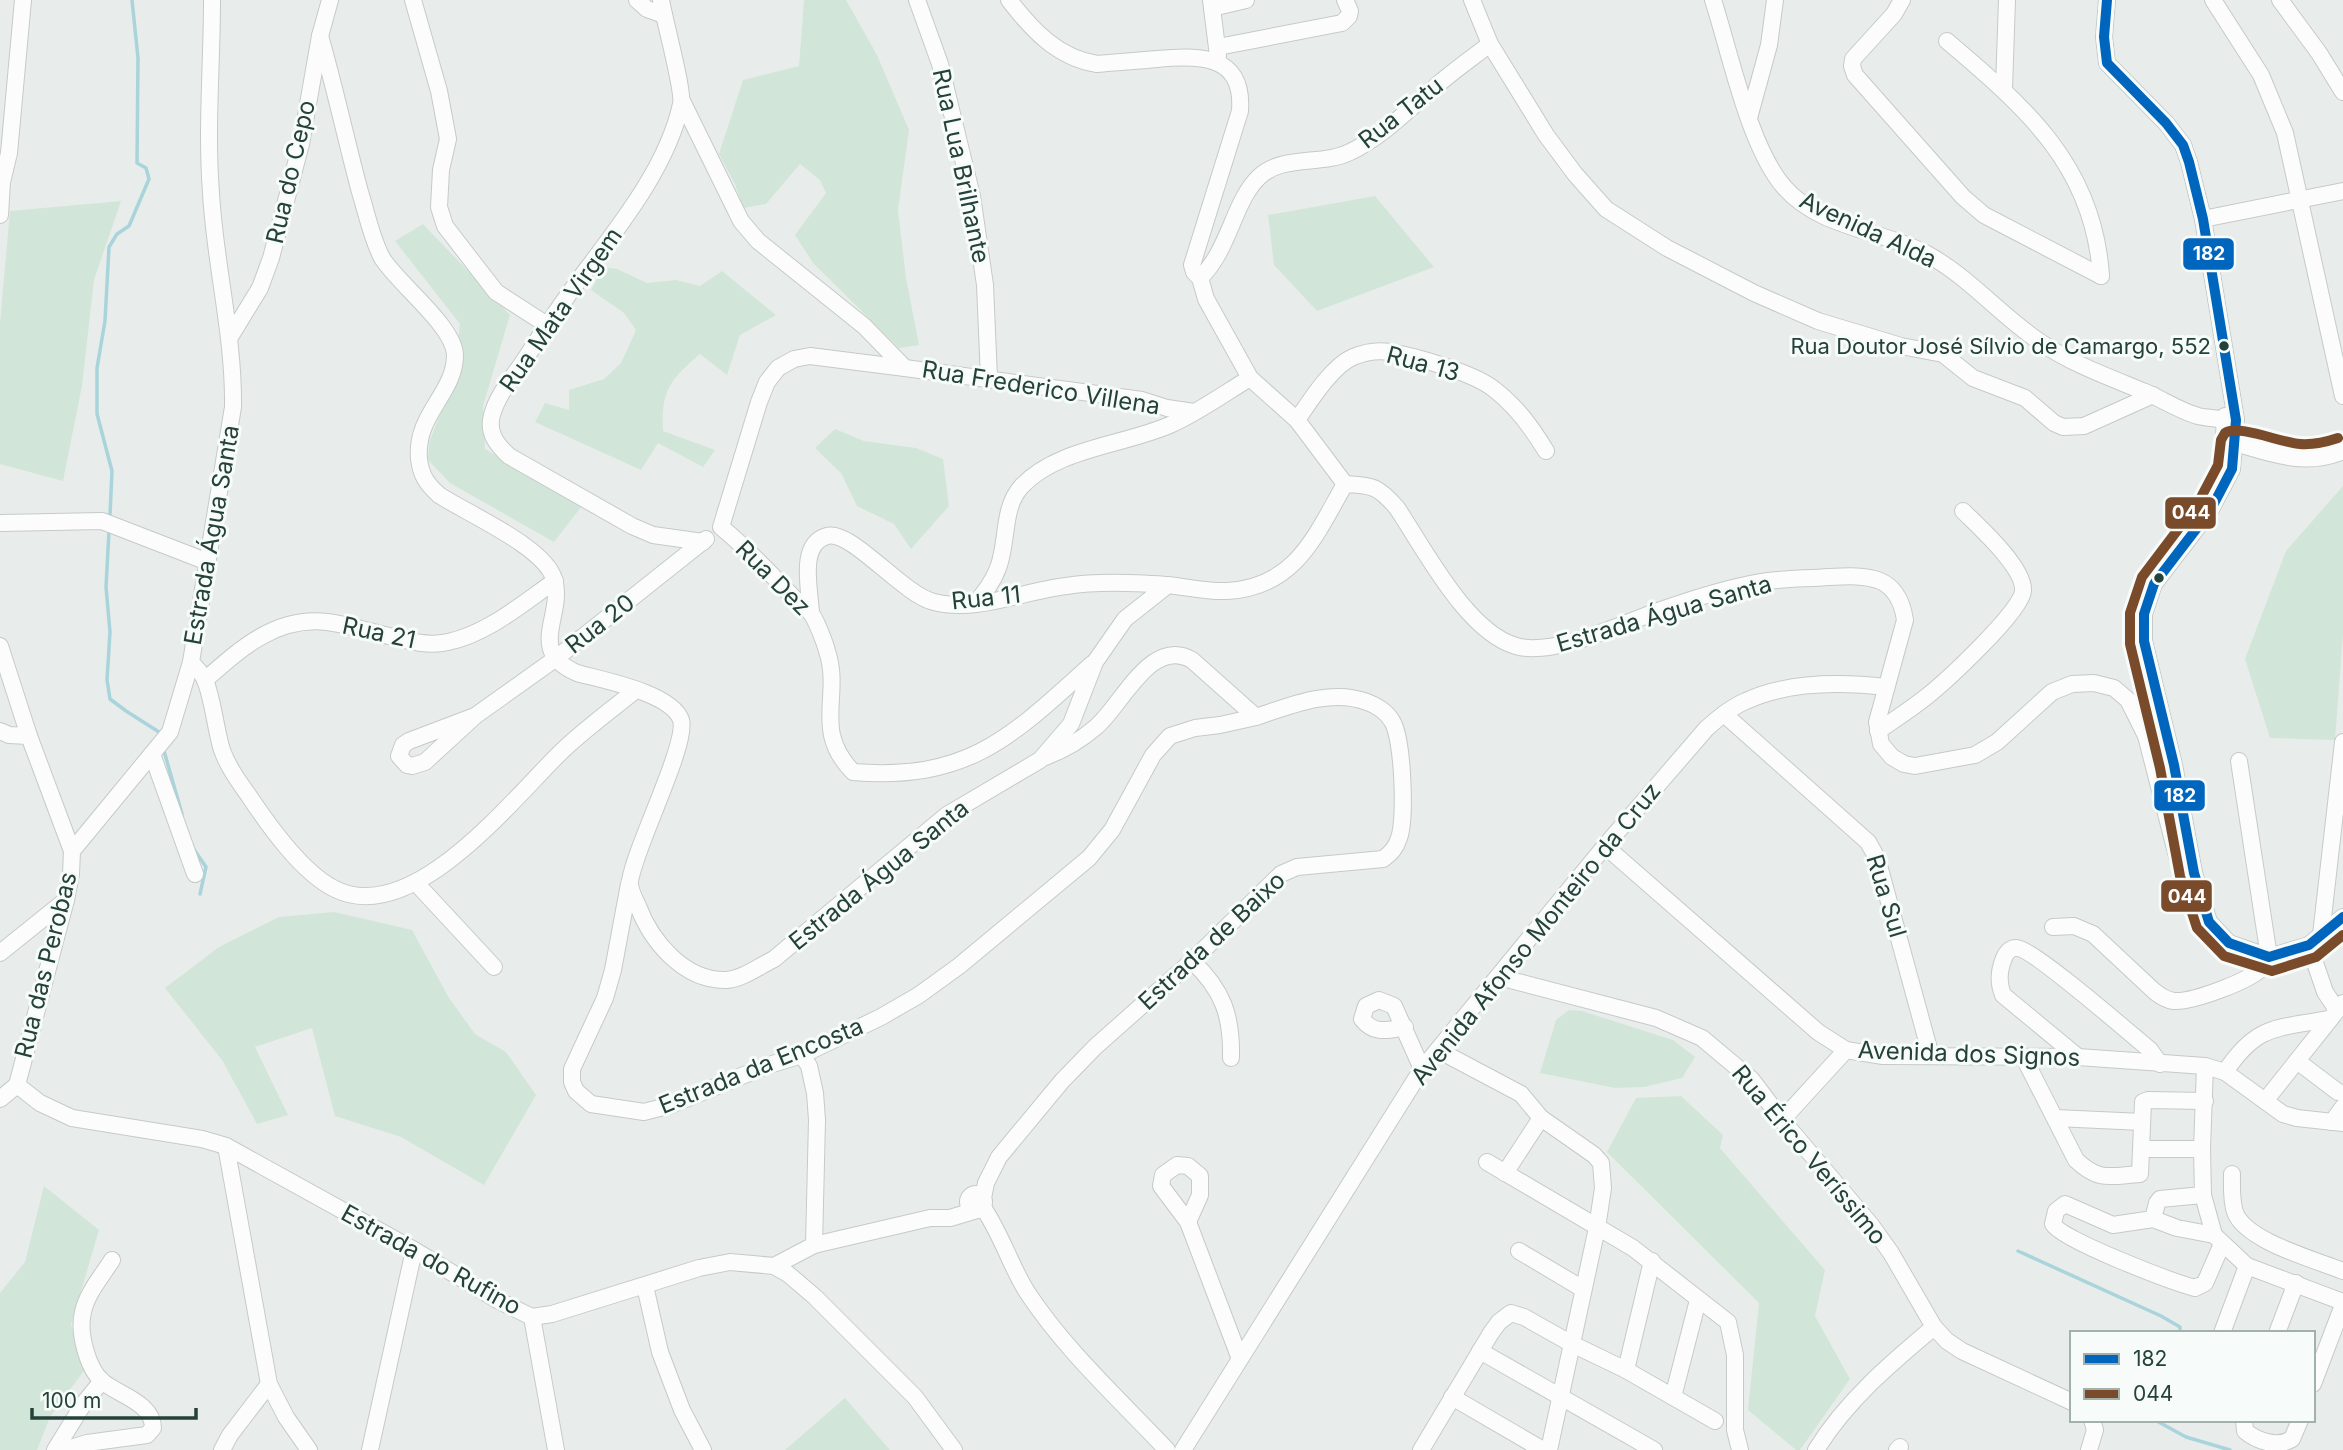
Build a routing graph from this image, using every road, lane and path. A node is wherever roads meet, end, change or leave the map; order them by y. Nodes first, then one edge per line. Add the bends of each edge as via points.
1 (23, 0) edge
2 (212, 0) edge
3 (330, 0) edge
4 (413, 0) edge
5 (637, 0) edge
6 (918, 0) edge
7 (1009, 0) edge
8 (1246, 0) edge
9 (1345, 0) edge
10 (1472, 0) edge
11 (1713, 0) edge
12 (1775, 0) edge
13 (1902, 0) edge
14 (2007, 0) edge
15 (2107, 0) edge
16 (2213, 0) edge
17 (2280, 0) edge
18 (1211, 4) edge
19 (662, 8) edge
20 (320, 36) junction
21 (1947, 41) dead end
22 (1490, 44) junction
23 (8, 55) edge
24 (1218, 55) junction
25 (2004, 88) junction
26 (2343, 92) edge
27 (682, 101) junction
28 (1749, 118) junction
29 (4, 153) edge
30 (1, 184) edge
31 (2343, 191) edge
32 (2300, 200) junction
33 (0, 215) edge
34 (2203, 219) junction
35 (1200, 278) junction
36 (547, 325) junction
37 (230, 337) junction
38 (905, 368) junction
39 (989, 378) junction
40 (1250, 378) junction
41 (2230, 393) junction
42 (2153, 395) junction
43 (2343, 396) edge
44 (1194, 412) junction
45 (2197, 416) junction
46 (1297, 420) junction
47 (2224, 420) junction
48 (2231, 439) junction
49 (1546, 451) dead end
50 (2343, 451) edge
51 (1345, 484) junction
52 (1963, 511) dead end
53 (0, 523) edge
54 (721, 527) junction
55 (702, 542) junction
56 (208, 562) junction
57 (555, 581) junction
58 (1168, 585) junction
59 (975, 604) junction
60 (811, 613) junction
61 (0, 646) edge
62 (555, 659) junction
63 (191, 662) junction
64 (1095, 662) junction
65 (205, 680) junction
66 (1886, 687) junction
67 (636, 690) junction
68 (1724, 714) junction
69 (475, 716) dead end
70 (1256, 717) junction
71 (0, 731) edge
72 (1878, 731) junction
73 (29, 736) junction
74 (2343, 742) edge
75 (152, 754) junction
76 (1040, 760) junction
77 (2239, 761) dead end
78 (1605, 846) junction
79 (72, 850) junction
80 (2194, 873) junction
81 (195, 874) dead end
82 (416, 883) junction
83 (629, 884) junction
84 (66, 901) junction
85 (2343, 917) edge
86 (2053, 927) dead end
87 (2315, 940) junction
88 (0, 953) edge
89 (2269, 957) junction
90 (1192, 961) junction
91 (494, 967) dead end
92 (1499, 977) junction
93 (2336, 1011) edge
94 (1405, 1027) dead end
95 (1438, 1050) junction
96 (1846, 1051) junction
97 (802, 1055) junction
98 (1931, 1056) junction
99 (2078, 1057) junction
100 (1231, 1058) dead end
101 (2024, 1058) junction
102 (2297, 1061) junction
103 (2160, 1064) junction
104 (2205, 1066) junction
105 (1422, 1069) junction
106 (2225, 1072) junction
107 (17, 1085) junction
108 (2343, 1093) edge
109 (0, 1099) edge
110 (2204, 1101) junction
111 (2265, 1101) junction
112 (2343, 1107) edge
113 (1541, 1118) junction
114 (2056, 1118) junction
115 (1782, 1120) junction
116 (2142, 1122) junction
117 (2338, 1123) edge
118 (226, 1146) junction
119 (2142, 1149) junction
120 (2202, 1149) junction
121 (1487, 1162) dead end
122 (1505, 1173) junction
123 (2232, 1174) dead end
124 (2203, 1195) junction
125 (976, 1201) junction
126 (2153, 1219) junction
127 (1188, 1222) dead end
128 (1597, 1228) junction
129 (2218, 1239) junction
130 (814, 1245) junction
131 (414, 1250) junction
132 (1519, 1251) dead end
133 (112, 1260) dead end
134 (1652, 1261) junction
135 (774, 1266) junction
136 (2247, 1266) junction
137 (2343, 1271) edge
138 (2297, 1283) junction
139 (645, 1286) junction
140 (1583, 1289) junction
141 (1698, 1300) junction
142 (2343, 1303) edge
143 (533, 1317) junction
144 (1934, 1327) junction
145 (2223, 1331) edge
146 (2278, 1331) edge
147 (1572, 1344) junction
148 (1480, 1351) junction
149 (1240, 1359) junction
150 (1626, 1370) junction
151 (2315, 1379) edge
152 (102, 1381) junction
153 (269, 1384) junction
154 (1673, 1396) junction
155 (1452, 1397) junction
156 (1560, 1398) junction
157 (2070, 1401) edge
158 (1715, 1421) dead end
159 (2093, 1422) edge
160 (2244, 1422) edge
161 (2299, 1422) edge
162 (1423, 1446) edge
163 (55, 1450) edge
164 (64, 1450) edge
165 (222, 1450) edge
166 (309, 1450) edge
167 (370, 1450) edge
168 (556, 1450) edge
169 (703, 1450) edge
170 (954, 1450) edge
171 (1167, 1450) edge
172 (1183, 1450) edge
173 (1441, 1450) edge
174 (1543, 1450) edge
175 (1549, 1450) edge
176 (1654, 1450) edge
177 (1740, 1450) edge
178 (1816, 1450) edge
179 (2089, 1450) edge

1 - 23 street
2 - 37 street, Estrada Água Santa via 211,194
3 - 20 street, Rua do Cepo
4 - 36 street via 448,139 439,207 445,226 496,292
5 - 19 street via 648,9
6 - 39 street, Rua Lua Brilhante via 940,64 972,195 985,285
7 - 24 street via 1047,41 1083,62
8 - 18 street
9 - 24 street via 1350,11 1342,23
10 - 22 street
11 - 28 street, Avenida Alda
12 - 28 street via 1769,45
13 - 25 street via 1853,59 1855,75 1984,215 2101,276 2099,248 2076,179
14 - 25 street
15 - 34 street via 2107,63 2183,145
16 - 32 street via 2272,99 2286,133
17 - 26 street
18 - 24 street
19 - 27 street
20 - 37 street, Rua do Cepo via 301,144 271,258 260,288
20 - 57 street via 370,227 384,261 453,343 451,375 420,433 421,473 439,495 534,552
21 - 25 street
22 - 35 street, Rua Tatu via 1350,152 1288,163 1261,175 1250,186 1217,259
22 - 42 street via 1546,135 1590,192 1606,209 1667,248 1818,321 1943,354 1973,378 2025,398 2063,427 2084,426
23 - 29 street
24 - 35 street via 1237,81 1240,111 1192,265
27 - 36 street, Rua Mata Virgem via 649,181
27 - 38 street, Rua Frederico Villena via 741,221 758,241 864,326
28 - 42 street, Avenida Alda via 1771,171 1803,204 1929,256 2038,341
29 - 30 street
30 - 33 street
31 - 32 street
32 - 34 street
32 - 43 street
34 - 41 street
35 - 40 street via 1206,299
36 - 55 street, Rua Mata Virgem via 491,416 491,432 498,446 632,526 653,535
37 - 56 street, Estrada Água Santa via 233,407
38 - 39 street, Rua Frederico Villena
38 - 54 street, Rua Dez via 810,356 778,368 759,402
39 - 44 street, Rua Frederico Villena
40 - 44 street
40 - 46 street
41 - 47 street
41 - 48 street via 2235,405
42 - 45 street, Avenida Alda
44 - 59 street via 1172,425 1054,463 1034,474 1011,504 999,567
45 - 47 street, Avenida Alda
45 - 48 street, Avenida Alda
46 - 49 street, Rua 13 via 1314,394 1351,358 1388,352 1493,387 1528,422
46 - 51 street
47 - 48 street
48 - 50 street via 2300,459 2325,459
48 - 80 street via 2232,469 2210,512 2154,584 2144,614 2144,641
51 - 58 street via 1309,547 1273,581 1225,592
51 - 66 street, Estrada Água Santa via 1366,484 1386,495 1479,626 1518,648 1565,644 1755,583 1844,577 1884,582 1896,591 1905,620
52 - 72 street via 2018,573 2024,590 2010,614 1951,677
53 - 56 street via 102,521
54 - 55 street, Rua 20
54 - 60 street, Rua Dez
55 - 62 street, Rua 20
56 - 63 street, Estrada Água Santa
57 - 62 street via 550,638
57 - 65 street, Rua 21 via 480,630 447,643 421,643 326,621 295,622 248,643
58 - 59 street, Rua 11 via 1115,582 1064,586
58 - 64 street, Estrada Água Santa via 1125,619
59 - 60 street, Rua 11 via 932,602 916,595 834,534 810,549
60 - 64 street, Rua Dez via 830,665 835,748 853,772 902,774 943,767 981,753 1016,732
61 - 73 street, Rua das Perobas
62 - 67 street via 577,673
62 - 69 street, Rua 20
63 - 65 street, Estrada Água Santa
63 - 75 street via 170,732
64 - 76 street, Estrada Água Santa via 1071,724
65 - 82 street, Estrada Água Santa via 233,774 303,864 336,890 357,896
66 - 68 street, Avenida Afonso Monteiro da Cruz via 1793,688 1746,700
66 - 72 street, Estrada Água Santa
67 - 82 street, Estrada Água Santa via 578,736 452,859
67 - 83 street via 672,708 682,730
68 - 78 street, Avenida Afonso Monteiro da Cruz
68 - 98 street, Rua Sul via 1868,842 1877,858
70 - 76 street via 1192,660 1181,654 1167,655 1141,674 1095,728
70 - 90 street, Estrada de Baixo via 1303,701 1331,698 1354,698 1381,710 1398,735 1400,836 1383,859 1289,869
70 - 97 street, Estrada da Encosta via 1170,736 1153,755 1112,830 1089,858 919,995
71 - 73 street
72 - 80 street via 1881,744 1892,757 1904,764 1924,765 1985,751 2052,692 2072,684 2114,688 2128,700 2142,727 2178,860
73 - 79 street, Rua das Perobas
74 - 87 street
75 - 79 street
75 - 81 street
76 - 83 street, Estrada Água Santa via 947,815 774,958 727,980 706,978 672,957 645,926
77 - 89 street
78 - 92 street, Avenida Afonso Monteiro da Cruz
78 - 96 street, Avenida dos Signos via 1818,1032
79 - 84 street, Rua das Perobas
80 - 89 street via 2209,922 2230,943
82 - 91 street
83 - 97 street, Estrada da Encosta via 605,998 572,1069 572,1082 583,1099 602,1107 644,1112
84 - 88 street
84 - 107 street, Rua das Perobas
85 - 87 street
86 - 89 street via 2074,926 2092,934 2161,997 2176,1001 2243,980
87 - 89 street
87 - 93 street via 2325,992
90 - 100 street via 1219,993 1233,1034
90 - 125 street, Estrada de Baixo via 1078,1064 1004,1150
92 - 95 street, Avenida Afonso Monteiro da Cruz
92 - 115 street, Rua Érico Veríssimo via 1656,1018 1702,1038 1752,1080
93 - 102 street
93 - 106 street via 2258,1035
94 - 105 street
95 - 105 street, Avenida Afonso Monteiro da Cruz
95 - 113 street via 1521,1094
96 - 98 street, Avenida dos Signos
96 - 115 street
97 - 130 street via 816,1093
98 - 101 street, Avenida dos Signos
99 - 101 street, Avenida dos Signos
99 - 103 street, Avenida dos Signos
99 - 103 street via 2003,995 1999,982 2006,953 2016,947 2032,954 2150,1050
101 - 114 street
102 - 108 street
102 - 111 street
103 - 104 street, Avenida dos Signos
104 - 106 street, Avenida dos Signos
104 - 110 street
105 - 149 street, Avenida Afonso Monteiro da Cruz
106 - 111 street, Avenida dos Signos
107 - 109 street
107 - 118 street, Estrada do Rufino via 40,1103 72,1118
110 - 116 street via 2148,1100 2143,1102
110 - 120 street
111 - 117 street, Avenida dos Signos via 2283,1114
112 - 117 street, Avenida dos Signos
113 - 122 street
113 - 128 street via 1601,1163 1603,1188
114 - 116 street
114 - 119 street via 2076,1160 2088,1172 2140,1174
115 - 144 street, Rua Érico Veríssimo via 1877,1233
116 - 119 street
118 - 131 street, Estrada do Rufino
118 - 153 street
119 - 120 street
120 - 124 street
121 - 122 street
122 - 128 street
123 - 137 street via 2235,1212 2241,1224 2253,1234
124 - 126 street via 2160,1199
124 - 129 street
125 - 130 street via 947,1210 940,1217
125 - 171 street via 996,1227 1026,1290 1049,1322
126 - 129 street
126 - 129 street via 2113,1225 2065,1204 2056,1211 2053,1224 2100,1251 2195,1287 2205,1283
127 - 149 street
128 - 134 street
128 - 140 street
129 - 136 street
130 - 135 street
131 - 143 street, Estrada do Rufino
131 - 167 street
132 - 140 street
133 - 152 street via 88,1298 80,1328 86,1353
134 - 141 street
134 - 150 street
135 - 139 street, Estrada do Rufino via 730,1262
135 - 170 street, Estrada do Rufino via 815,1297 915,1396
136 - 138 street
136 - 145 street
138 - 142 street
138 - 146 street
139 - 143 street, Estrada do Rufino
139 - 169 street via 660,1352
140 - 147 street
141 - 154 street
141 - 177 street via 1728,1322 1735,1354 1735,1430
142 - 151 street
143 - 168 street
144 - 157 street, Rua Érico Veríssimo via 1962,1351
144 - 178 street via 1890,1364
147 - 148 street via 1511,1313
147 - 150 street
147 - 156 street
148 - 155 street
148 - 156 street
149 - 172 street, Avenida Afonso Monteiro da Cruz
150 - 154 street
152 - 163 street
152 - 164 street via 141,1406 153,1428 147,1436
153 - 165 street
153 - 166 street
154 - 158 street
155 - 162 street
155 - 174 street
156 - 175 street
156 - 176 street
159 - 179 street
160 - 161 street via 2250,1435 2281,1444 2291,1439
162 - 173 street

